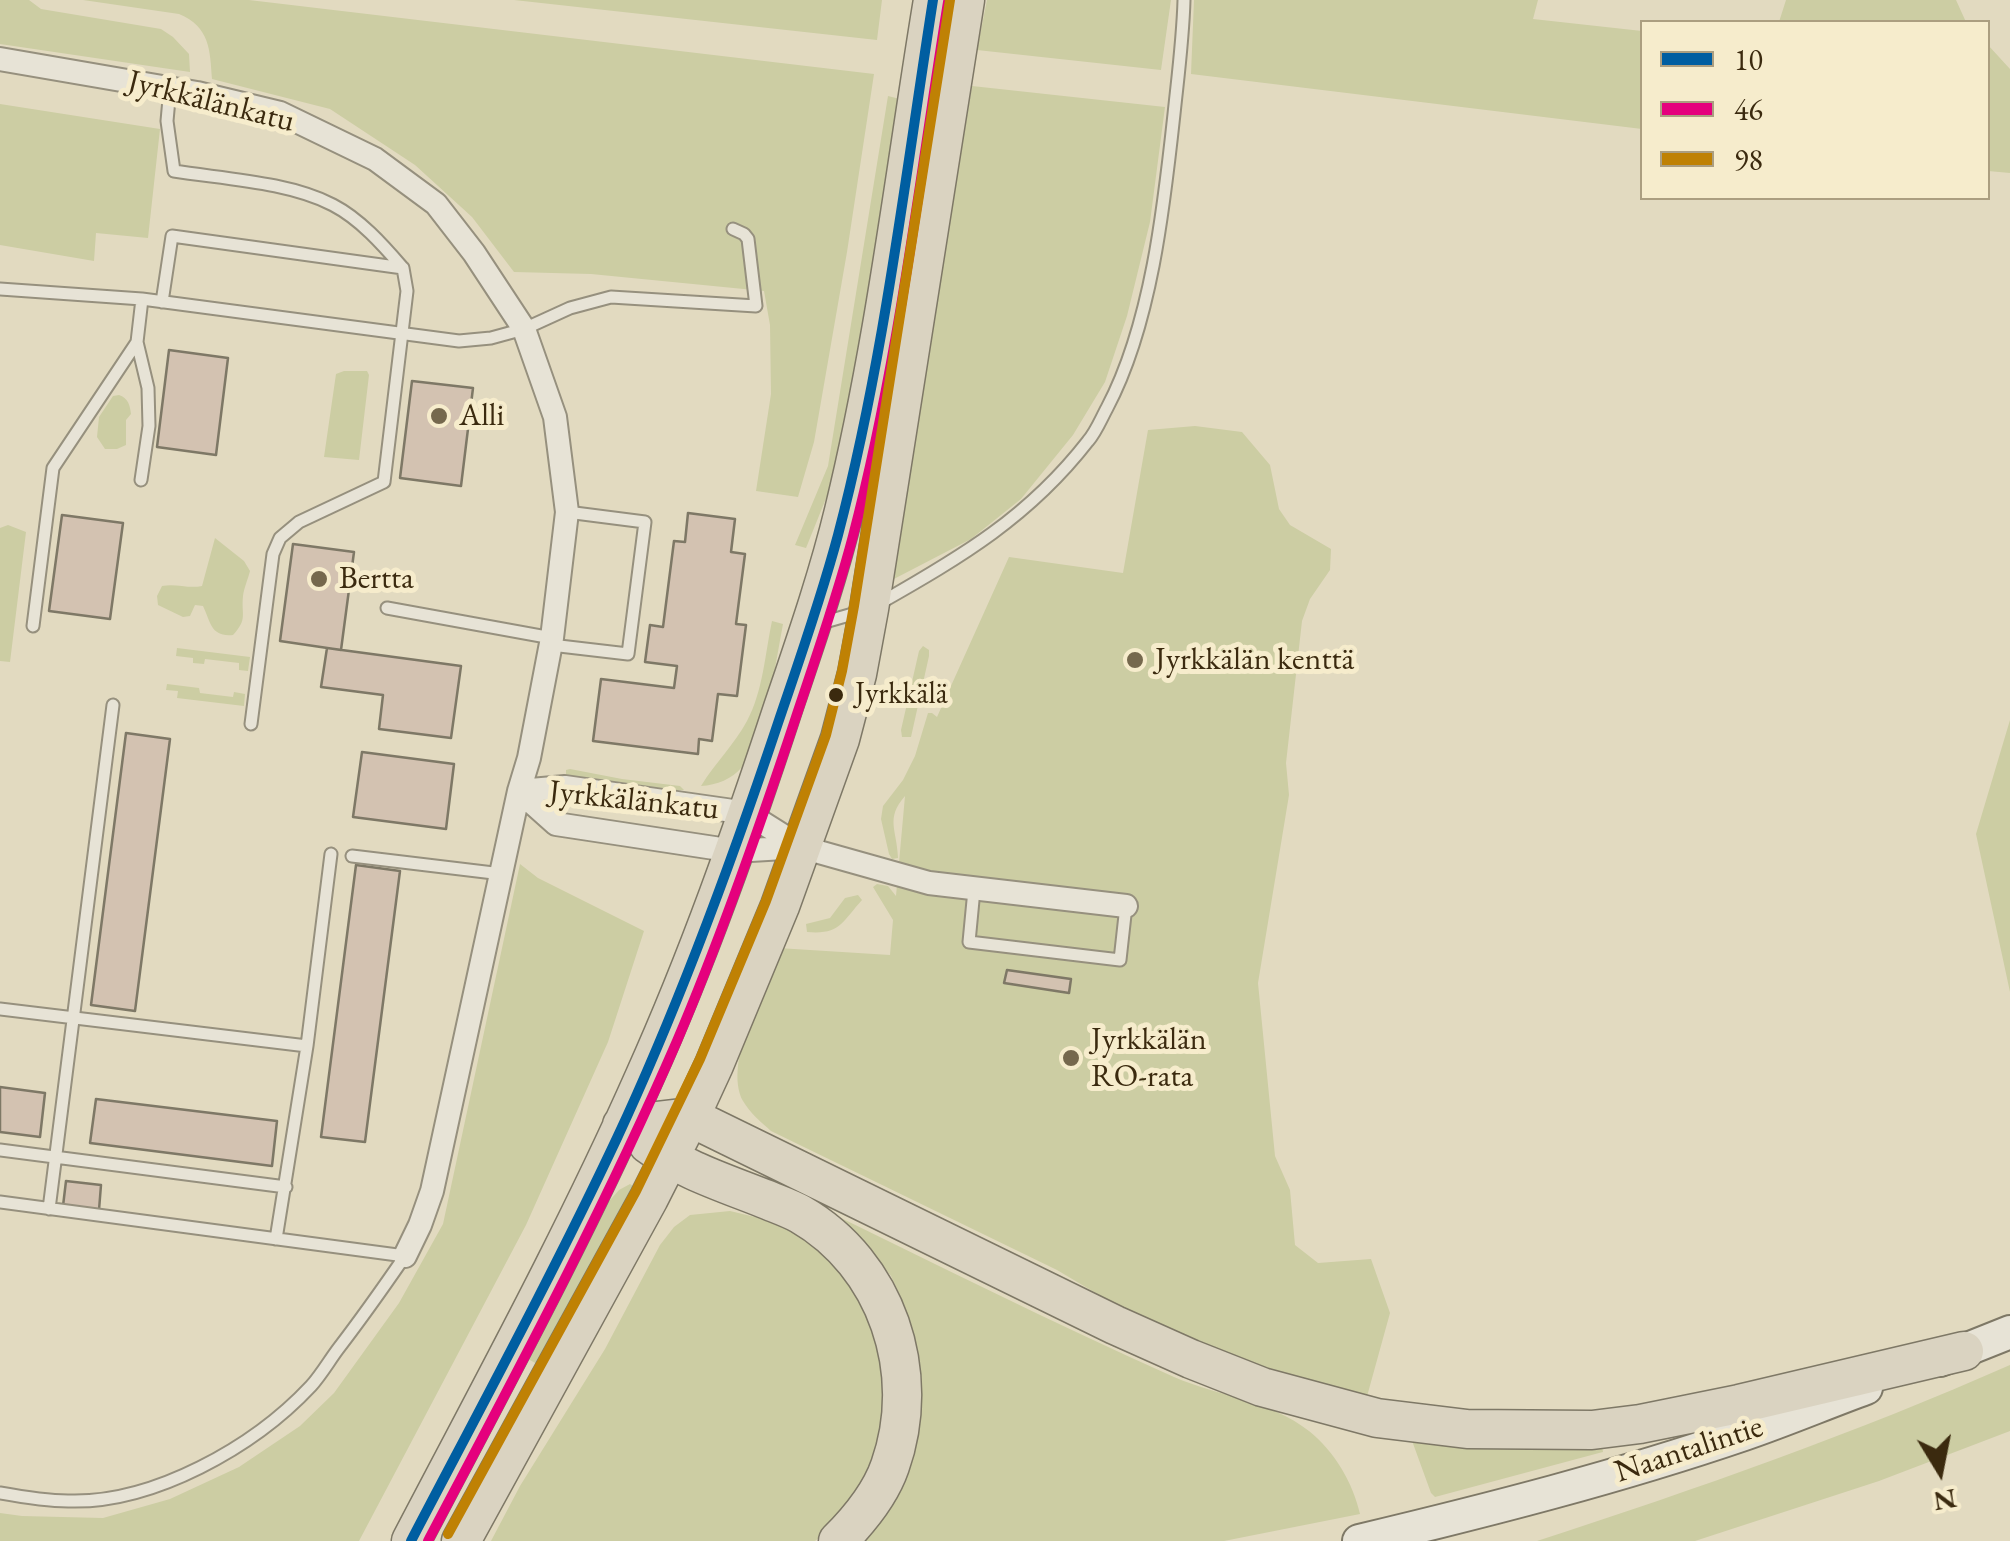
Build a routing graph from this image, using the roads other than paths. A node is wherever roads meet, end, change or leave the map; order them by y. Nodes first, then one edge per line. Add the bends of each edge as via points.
1 (932, 0) edge
2 (965, 0) edge
3 (1184, 0) edge
4 (0, 59) edge
5 (170, 88) junction
6 (733, 229) dead end
7 (403, 268) junction
8 (0, 288) edge
9 (142, 299) junction
10 (162, 302) junction
11 (524, 329) junction
12 (401, 334) junction
13 (138, 342) junction
14 (140, 480) dead end
15 (567, 512) junction
16 (386, 608) dead end
17 (869, 609) junction
18 (34, 626) dead end
19 (810, 626) junction
20 (552, 641) junction
21 (112, 706) dead end
22 (251, 724) dead end
23 (519, 791) junction
24 (747, 814) junction
25 (801, 847) junction
26 (734, 851) junction
27 (331, 854) dead end
28 (352, 856) dead end
29 (502, 874) junction
30 (974, 890) junction
31 (1126, 906) joint
32 (0, 1009) edge
33 (74, 1018) junction
34 (307, 1046) junction
35 (690, 1117) junction
36 (622, 1125) junction
37 (0, 1150) edge
38 (56, 1157) junction
39 (669, 1160) junction
40 (286, 1187) junction
41 (0, 1202) edge
42 (49, 1209) junction
43 (276, 1239) junction
44 (404, 1256) junction
45 (2010, 1332) edge
46 (1964, 1351) junction
47 (1664, 1460) junction
48 (0, 1493) edge
49 (418, 1526) edge
50 (460, 1541) edge
51 (838, 1541) edge
52 (1359, 1541) edge
53 (1455, 1541) edge

1 - 19 main road via 860,442
2 - 17 main road
3 - 17 lane via 1160,227 1117,390 1092,438 1028,508
4 - 5 street, Jyrkkälänkatu
5 - 7 lane via 174,170 301,191 337,206
5 - 11 street, Jyrkkälänkatu via 280,113 375,159 436,204
6 - 11 lane via 748,239 756,306 612,297
7 - 10 lane via 172,236
7 - 12 lane
8 - 9 lane
9 - 10 lane
9 - 13 lane
10 - 12 lane
11 - 12 lane via 459,341
11 - 15 street, Jyrkkälänkatu via 555,417
12 - 22 lane via 384,482 299,522 273,554
13 - 14 lane via 150,426
13 - 18 lane via 52,468
15 - 20 street, Jyrkkälänkatu
15 - 20 lane via 644,522 642,541 628,654
16 - 20 lane
17 - 19 lane
17 - 25 main road via 840,739
19 - 24 main road
20 - 23 street, Jyrkkälänkatu
21 - 33 lane
23 - 24 street, Jyrkkälänkatu via 565,787
23 - 26 street, Jyrkkälänkatu via 556,824
23 - 29 street, Jyrkkälänkatu
24 - 25 street, Jyrkkälänkatu
24 - 26 main road
25 - 26 street, Jyrkkälänkatu
25 - 30 street
25 - 35 main road
26 - 36 main road
27 - 34 lane
28 - 29 lane
29 - 44 street, Jyrkkälänkatu via 432,1191
30 - 31 street
30 - 31 lane via 969,942 1120,960
32 - 33 lane
33 - 34 lane
33 - 38 lane
34 - 40 lane
35 - 36 main road
35 - 39 main road
35 - 46 main road via 1192,1359 1262,1387 1377,1418 1467,1429 1592,1430 1739,1404
36 - 39 main road
36 - 49 main road
37 - 38 lane
38 - 40 lane
38 - 42 lane
39 - 50 main road
39 - 51 main road via 799,1213 852,1258 885,1310 902,1369 896,1447 874,1498
40 - 43 lane
41 - 42 lane
42 - 43 lane
43 - 44 lane
44 - 48 lane via 311,1386 244,1444 144,1489 94,1500
45 - 46 main road, Naantalintie
46 - 47 main road, Naantalintie
47 - 52 main road, Naantalintie
47 - 53 main road

